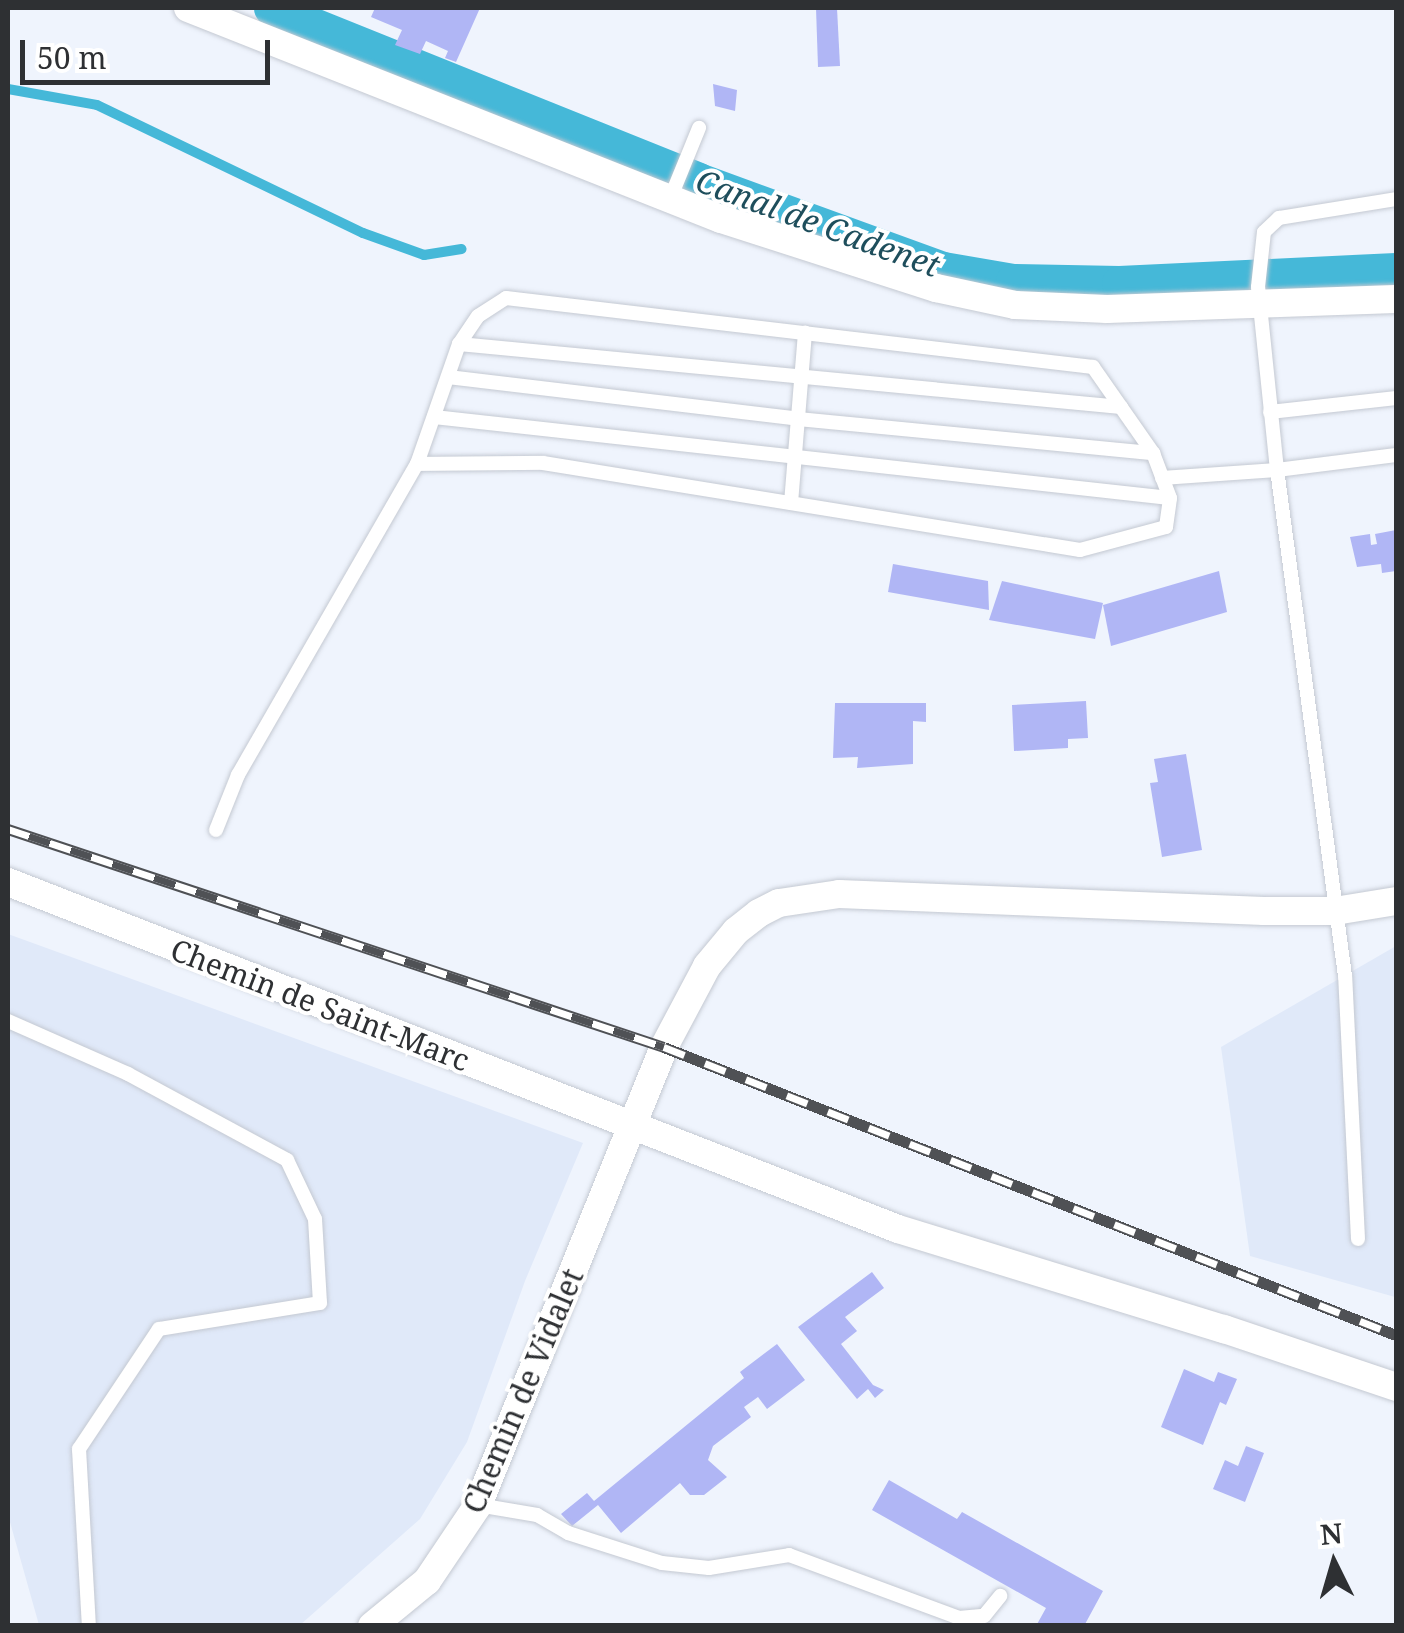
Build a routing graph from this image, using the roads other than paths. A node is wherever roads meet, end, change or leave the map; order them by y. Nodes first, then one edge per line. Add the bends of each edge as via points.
1 (188, 8) edge
2 (699, 128) dead end
3 (670, 197) junction
4 (1396, 199) edge
5 (1258, 297) junction
6 (1396, 300) edge
7 (805, 333) junction
8 (459, 344) junction
9 (448, 377) junction
10 (802, 378) junction
11 (1396, 398) edge
12 (1121, 407) junction
13 (1270, 412) junction
14 (434, 418) junction
15 (798, 419) junction
16 (1153, 453) junction
17 (795, 455) junction
18 (1396, 455) edge
19 (417, 464) junction
20 (1277, 470) junction
21 (1162, 478) junction
22 (1170, 498) junction
23 (791, 503) junction
24 (216, 830) dead end
25 (8, 882) edge
26 (1396, 901) edge
27 (1335, 911) junction
28 (8, 1021) edge
29 (633, 1127) junction
30 (1358, 1239) dead end
31 (1396, 1387) edge
32 (478, 1505) junction
33 (1000, 1596) dead end
34 (89, 1626) edge
35 (372, 1626) edge

1 - 3 street
2 - 3 lane
3 - 5 street via 936,288 1015,305
4 - 5 lane via 1279,218 1264,232
5 - 6 street
5 - 13 lane
7 - 8 lane via 506,298 478,316
7 - 10 lane
7 - 12 lane via 1093,367
8 - 9 lane
8 - 10 lane
9 - 14 lane
9 - 15 lane
10 - 12 lane
10 - 15 lane
11 - 13 lane
12 - 16 lane
13 - 20 lane
14 - 17 lane
14 - 19 lane
15 - 16 lane
15 - 17 lane
16 - 21 lane
17 - 22 lane
17 - 23 lane
18 - 20 lane
19 - 23 lane via 543,463
19 - 24 lane via 238,775
20 - 21 lane
20 - 27 lane
21 - 22 lane
22 - 23 lane via 1166,528 1080,550
25 - 29 street, Chemin de Saint-Marc
26 - 27 street, Chemin de Vidalet
27 - 29 street, Chemin de Vidalet via 840,894 779,903 736,931 706,966
27 - 30 lane via 1345,976
28 - 34 lane via 128,1074 286,1160 315,1218 320,1303 159,1329 79,1450
29 - 31 street, Chemin de Saint-Marc via 898,1229
29 - 32 street, Chemin de Vidalet
32 - 33 lane via 537,1516 568,1533 662,1563 709,1568 789,1554 959,1618 984,1616
32 - 35 street, Chemin de Vidalet via 427,1581

